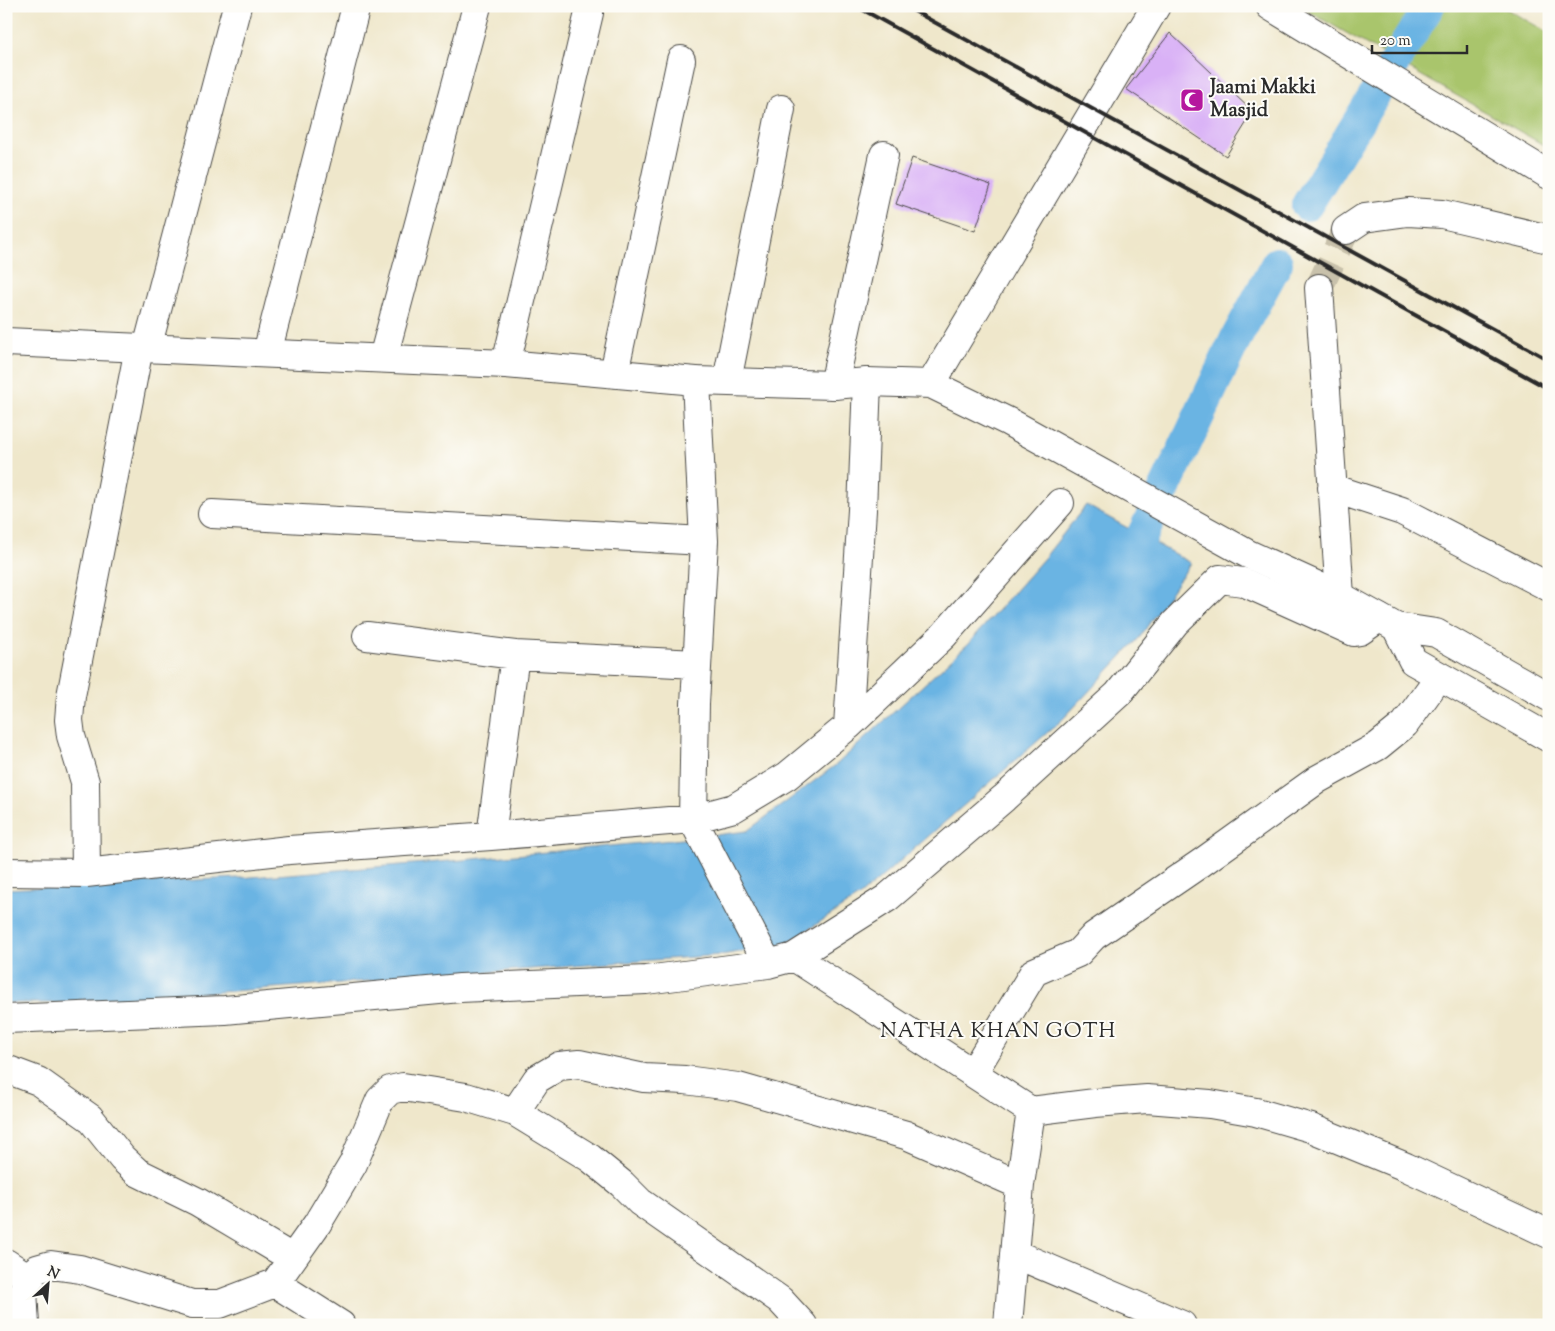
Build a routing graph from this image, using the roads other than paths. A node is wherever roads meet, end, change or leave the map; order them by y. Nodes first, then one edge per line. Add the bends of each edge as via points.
1 (237, 6) edge
2 (356, 6) edge
3 (477, 6) edge
4 (1156, 6) edge
5 (1270, 6) edge
6 (589, 13) dead end
7 (681, 60) dead end
8 (781, 110) dead end
9 (884, 155) dead end
10 (1549, 175) edge
11 (1346, 230) tunnel mouth
12 (1549, 239) edge
13 (1319, 288) tunnel mouth
14 (6, 342) edge
15 (143, 348) junction
16 (267, 353) junction
17 (383, 358) junction
18 (506, 364) junction
19 (614, 373) junction
20 (696, 381) junction
21 (727, 381) junction
22 (867, 382) junction
23 (931, 384) junction
24 (834, 385) junction
25 (1332, 488) junction
26 (1060, 503) dead end
27 (212, 514) dead end
28 (704, 541) junction
29 (1549, 587) edge
30 (1340, 596) junction
31 (1388, 622) junction
32 (367, 636) dead end
33 (515, 655) junction
34 (697, 664) junction
35 (1439, 677) junction
36 (1549, 697) edge
37 (848, 726) junction
38 (1549, 738) edge
39 (693, 819) junction
40 (491, 836) junction
41 (6, 872) edge
42 (86, 873) junction
43 (794, 957) junction
44 (767, 963) junction
45 (6, 1019) edge
46 (6, 1069) edge
47 (973, 1073) junction
48 (1031, 1111) junction
49 (516, 1112) junction
50 (1020, 1185) junction
51 (1549, 1234) edge
52 (1015, 1254) junction
53 (292, 1258) junction
54 (6, 1263) edge
55 (30, 1278) junction
56 (275, 1283) junction
57 (25, 1325) edge
58 (341, 1325) edge
59 (803, 1325) edge
60 (1008, 1325) edge
61 (1182, 1325) edge

1 - 15 main road
2 - 16 main road
3 - 17 main road
4 - 23 main road
5 - 10 main road
6 - 18 main road
7 - 19 main road
8 - 21 main road
9 - 24 main road
11 - 12 main road via 1364,218 1408,212 1442,214
13 - 25 main road
14 - 15 main road
15 - 16 main road
15 - 42 main road via 71,696 71,736 85,782
16 - 17 main road
17 - 18 main road
18 - 19 main road
19 - 20 main road
20 - 21 main road
20 - 28 main road
21 - 24 main road
22 - 23 main road
22 - 24 main road
22 - 37 main road
23 - 30 main road via 1008,422 1248,554
25 - 29 main road via 1402,511
25 - 30 main road
26 - 37 main road via 944,635
27 - 28 main road
28 - 34 main road
30 - 31 main road
31 - 35 main road via 1413,661
31 - 36 main road via 1436,632
31 - 43 main road via 1354,632 1243,582 1220,579 1175,623 1118,694 1004,798 887,898
32 - 33 main road
33 - 34 main road
33 - 40 main road
34 - 39 main road
35 - 38 main road
35 - 47 main road via 1405,724 1378,746 1318,780 1094,936 1078,953 1034,972
37 - 39 main road via 787,776 734,808
39 - 40 main road
39 - 44 main road
40 - 42 main road via 289,850
41 - 42 main road
43 - 44 main road
43 - 47 main road
44 - 45 main road via 646,980 460,988 225,1010
46 - 53 main road via 38,1081 90,1118 137,1172 198,1202
47 - 48 main road
48 - 50 main road
48 - 51 main road via 1147,1099 1256,1112 1311,1128 1398,1164
49 - 50 main road via 537,1079 559,1066 579,1064 644,1078 738,1087 906,1136
49 - 53 main road via 466,1097 403,1087 390,1090 380,1100 353,1164
49 - 59 main road via 590,1158 640,1202 780,1300
50 - 52 main road
52 - 60 main road
52 - 61 main road
53 - 56 main road
54 - 55 main road
55 - 56 main road via 37,1269 51,1265 80,1269 192,1304 220,1304
55 - 57 main road via 24,1290
56 - 58 main road

